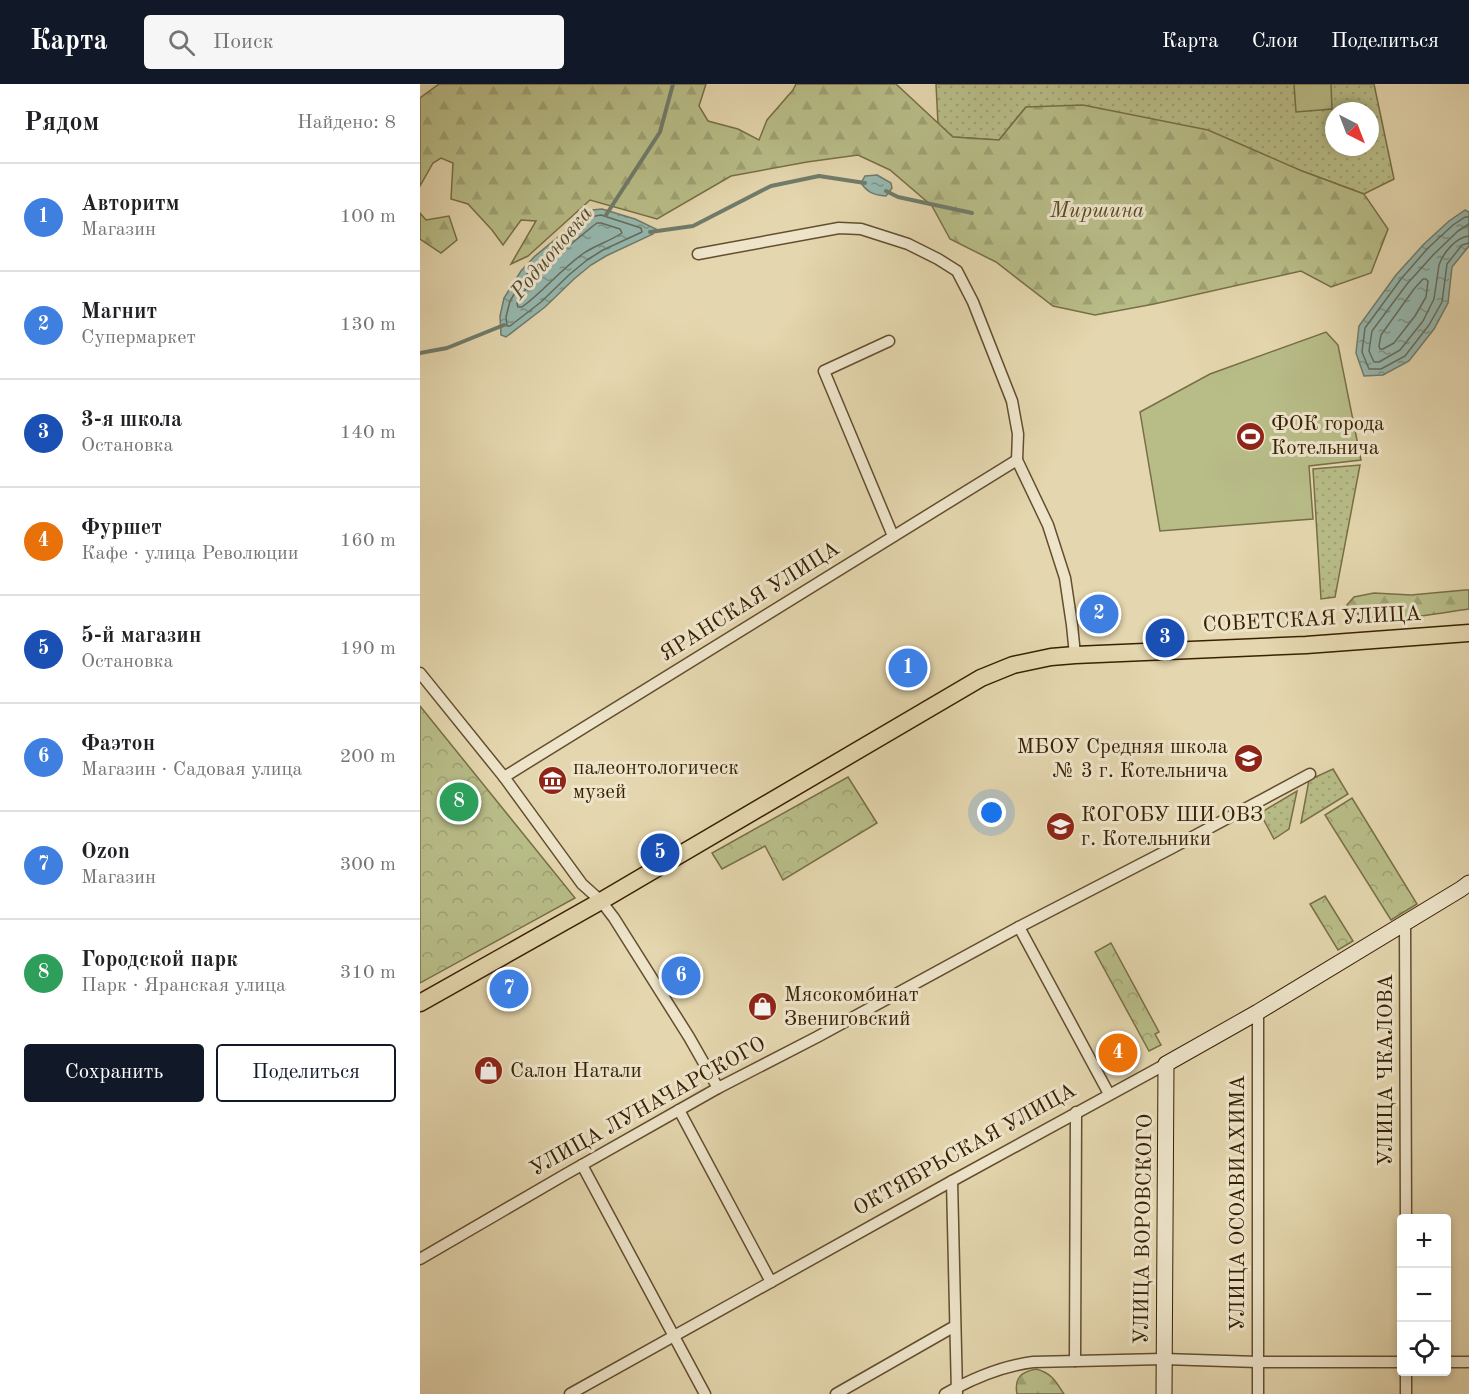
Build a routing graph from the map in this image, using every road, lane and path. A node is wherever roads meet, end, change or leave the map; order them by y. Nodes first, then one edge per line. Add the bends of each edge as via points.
1 (698, 254) dead end
2 (889, 341) dead end
3 (1017, 460) junction
4 (893, 536) junction
5 (1469, 633) edge
6 (1075, 655) junction
7 (420, 673) edge
8 (1310, 774) dead end
9 (504, 777) junction
10 (1469, 883) edge
11 (601, 901) junction
12 (1405, 922) junction
13 (1019, 927) junction
14 (420, 1003) edge
15 (1258, 1012) junction
16 (1166, 1064) junction
17 (718, 1088) junction
18 (1109, 1094) junction
19 (679, 1110) junction
20 (1076, 1112) junction
21 (582, 1165) junction
22 (952, 1181) junction
23 (1406, 1214) edge
24 (420, 1259) edge
25 (771, 1282) junction
26 (955, 1326) junction
27 (673, 1336) junction
28 (1163, 1359) junction
29 (1075, 1361) junction
30 (1258, 1362) junction
31 (1397, 1362) edge
32 (1451, 1362) edge
33 (1469, 1362) edge
34 (1406, 1376) edge
35 (957, 1391) edge
36 (570, 1394) edge
37 (705, 1394) edge
38 (836, 1394) edge
39 (945, 1394) edge
40 (1164, 1394) edge
41 (1258, 1394) edge
42 (1406, 1394) edge

1 - 3 street via 839,228 861,229 908,244 938,259 957,272 973,302 1012,401 1018,434
2 - 4 street via 824,371
3 - 4 street, ЯРАНСКАЯ УЛИЦА
3 - 6 street via 1048,525 1065,578
4 - 9 street, ЯРАНСКАЯ УЛИЦА
5 - 6 main road, СОВЕТСКАЯ УЛИЦА
6 - 11 main road, СОВЕТСКАЯ УЛИЦА via 1013,665 981,678
7 - 9 street
8 - 13 street, УЛИЦА ЛУНАЧАРСКОГО
9 - 11 street via 582,884
10 - 12 street, ОКТЯБРЬСКАЯ УЛИЦА
11 - 14 main road, СОВЕТСКАЯ УЛИЦА
11 - 17 street
12 - 15 street, ОКТЯБРЬСКАЯ УЛИЦА
12 - 23 street, УЛИЦА ЧКАЛОВА
13 - 17 street, УЛИЦА ЛУНАЧАРСКОГО
13 - 18 street
15 - 16 street, ОКТЯБРЬСКАЯ УЛИЦА
15 - 30 street, УЛИЦА ОСОАВИАХИМА
16 - 18 street, ОКТЯБРЬСКАЯ УЛИЦА
16 - 28 street, УЛИЦА ВОРОВСКОГО
17 - 19 street, УЛИЦА ЛУНАЧАРСКОГО
18 - 20 street, ОКТЯБРЬСКАЯ УЛИЦА
19 - 21 street, УЛИЦА ЛУНАЧАРСКОГО
19 - 25 street
20 - 22 street, ОКТЯБРЬСКАЯ УЛИЦА
20 - 29 street
21 - 24 street, УЛИЦА ЛУНАЧАРСКОГО
21 - 27 street
22 - 25 street, ОКТЯБРЬСКАЯ УЛИЦА
22 - 26 street
25 - 27 street, ОКТЯБРЬСКАЯ УЛИЦА
26 - 35 street
26 - 38 street
27 - 36 street, ОКТЯБРЬСКАЯ УЛИЦА
27 - 37 street
28 - 29 street
28 - 30 street
28 - 40 street, УЛИЦА ВОРОВСКОГО
29 - 35 street via 1013,1365 995,1370
30 - 31 street
30 - 41 street, УЛИЦА ОСОАВИАХИМА
32 - 33 street
34 - 42 street
35 - 39 street

